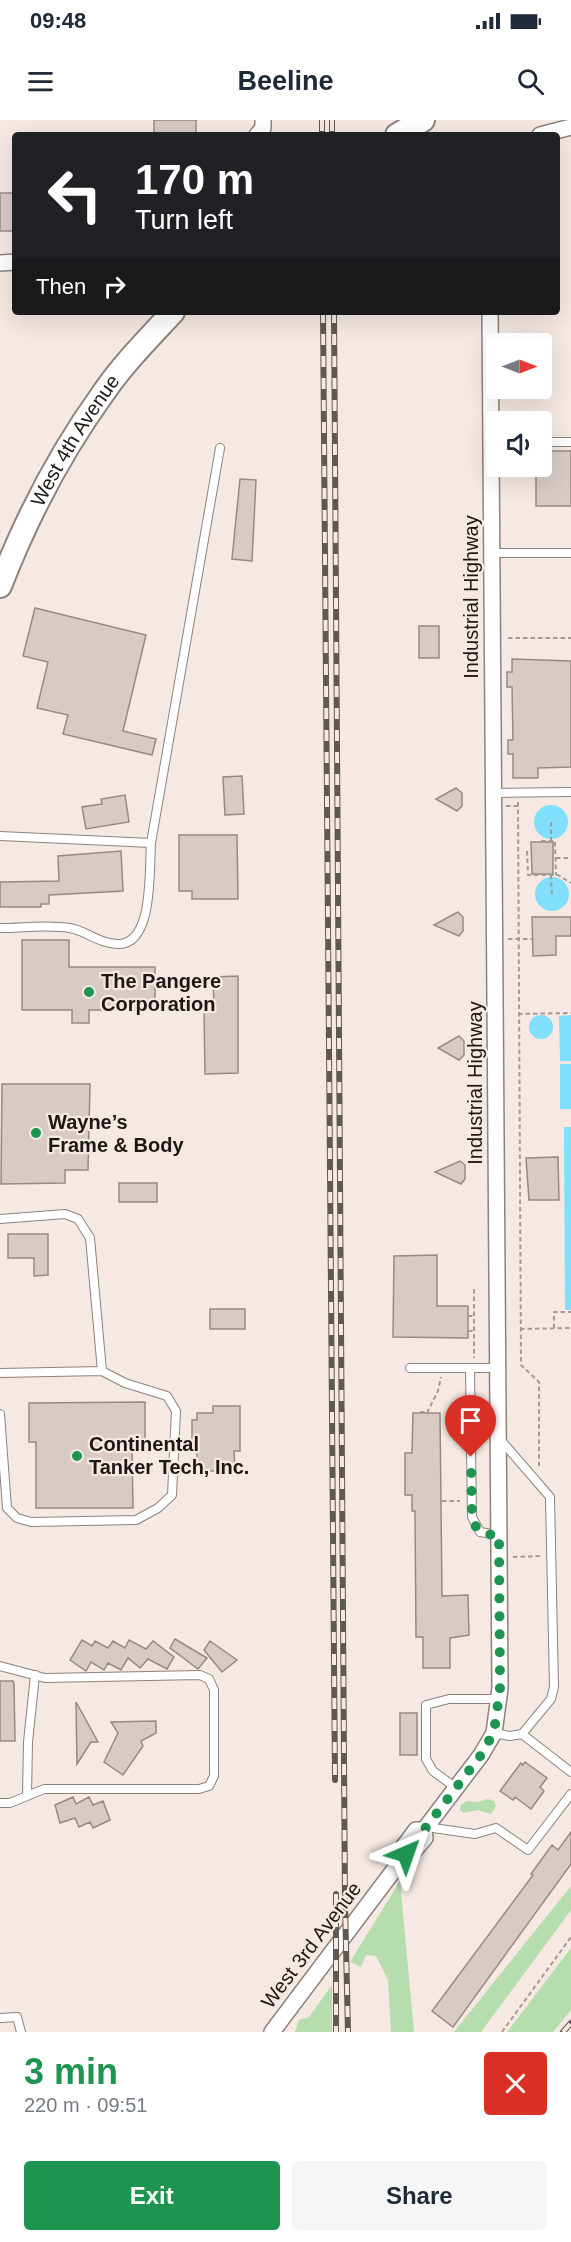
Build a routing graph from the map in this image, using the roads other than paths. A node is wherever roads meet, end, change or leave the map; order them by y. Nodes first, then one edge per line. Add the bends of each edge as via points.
1 (571, 127) edge
2 (552, 132) edge
3 (170, 315) edge
4 (490, 315) edge
5 (493, 411) edge
6 (552, 441) edge
7 (571, 442) edge
8 (220, 448) dead end
9 (493, 477) edge
10 (492, 553) junction
11 (571, 553) edge
12 (0, 586) edge
13 (571, 792) edge
14 (494, 793) junction
15 (0, 836) edge
16 (151, 843) junction
17 (0, 928) edge
18 (0, 1219) edge
19 (410, 1368) dead end
20 (472, 1368) junction
21 (498, 1368) junction
22 (102, 1371) junction
23 (0, 1373) edge
24 (0, 1414) edge
25 (498, 1437) junction
26 (499, 1535) junction
27 (0, 1666) edge
28 (35, 1675) junction
29 (499, 1699) junction
30 (494, 1732) junction
31 (522, 1734) junction
32 (571, 1772) edge
33 (456, 1788) junction
34 (571, 1794) edge
35 (27, 1796) junction
36 (0, 1803) edge
37 (425, 1828) junction
38 (406, 1854) joint
39 (0, 2018) edge
40 (21, 2032) edge
41 (272, 2032) edge

1 - 2 street
3 - 12 main road, West 4th Avenue via 104,391 73,438
4 - 5 street, Industrial Highway
6 - 7 lane
8 - 16 lane
9 - 10 street, Industrial Highway
10 - 11 lane
10 - 14 street, Industrial Highway
13 - 14 lane
14 - 21 street, Industrial Highway
15 - 16 lane
16 - 17 lane via 145,919 130,942 95,940 71,928
18 - 22 lane via 65,1214 78,1220 90,1238
19 - 20 lane
20 - 21 lane
20 - 26 lane via 472,1517 478,1530
21 - 25 street, Industrial Highway
22 - 23 lane
22 - 24 lane via 167,1396 176,1411 172,1495 158,1509 136,1520 31,1522 17,1518 7,1508
25 - 26 street, Industrial Highway
25 - 31 lane via 549,1493 551,1502 554,1691
26 - 29 street, Industrial Highway
27 - 28 lane
28 - 35 lane
28 - 35 lane via 200,1675 209,1679 214,1690 214,1776 209,1786 199,1789 44,1789
29 - 30 street, Industrial Highway
29 - 33 lane via 448,1699 426,1705 426,1759 433,1771
30 - 31 lane
30 - 33 street, Industrial Highway
31 - 32 lane
33 - 37 street, Industrial Highway
34 - 37 lane via 528,1850 496,1828 468,1834
35 - 36 lane
37 - 38 street, Industrial Highway via 424,1839
38 - 41 street, West 3rd Avenue
39 - 40 lane via 18,2017

